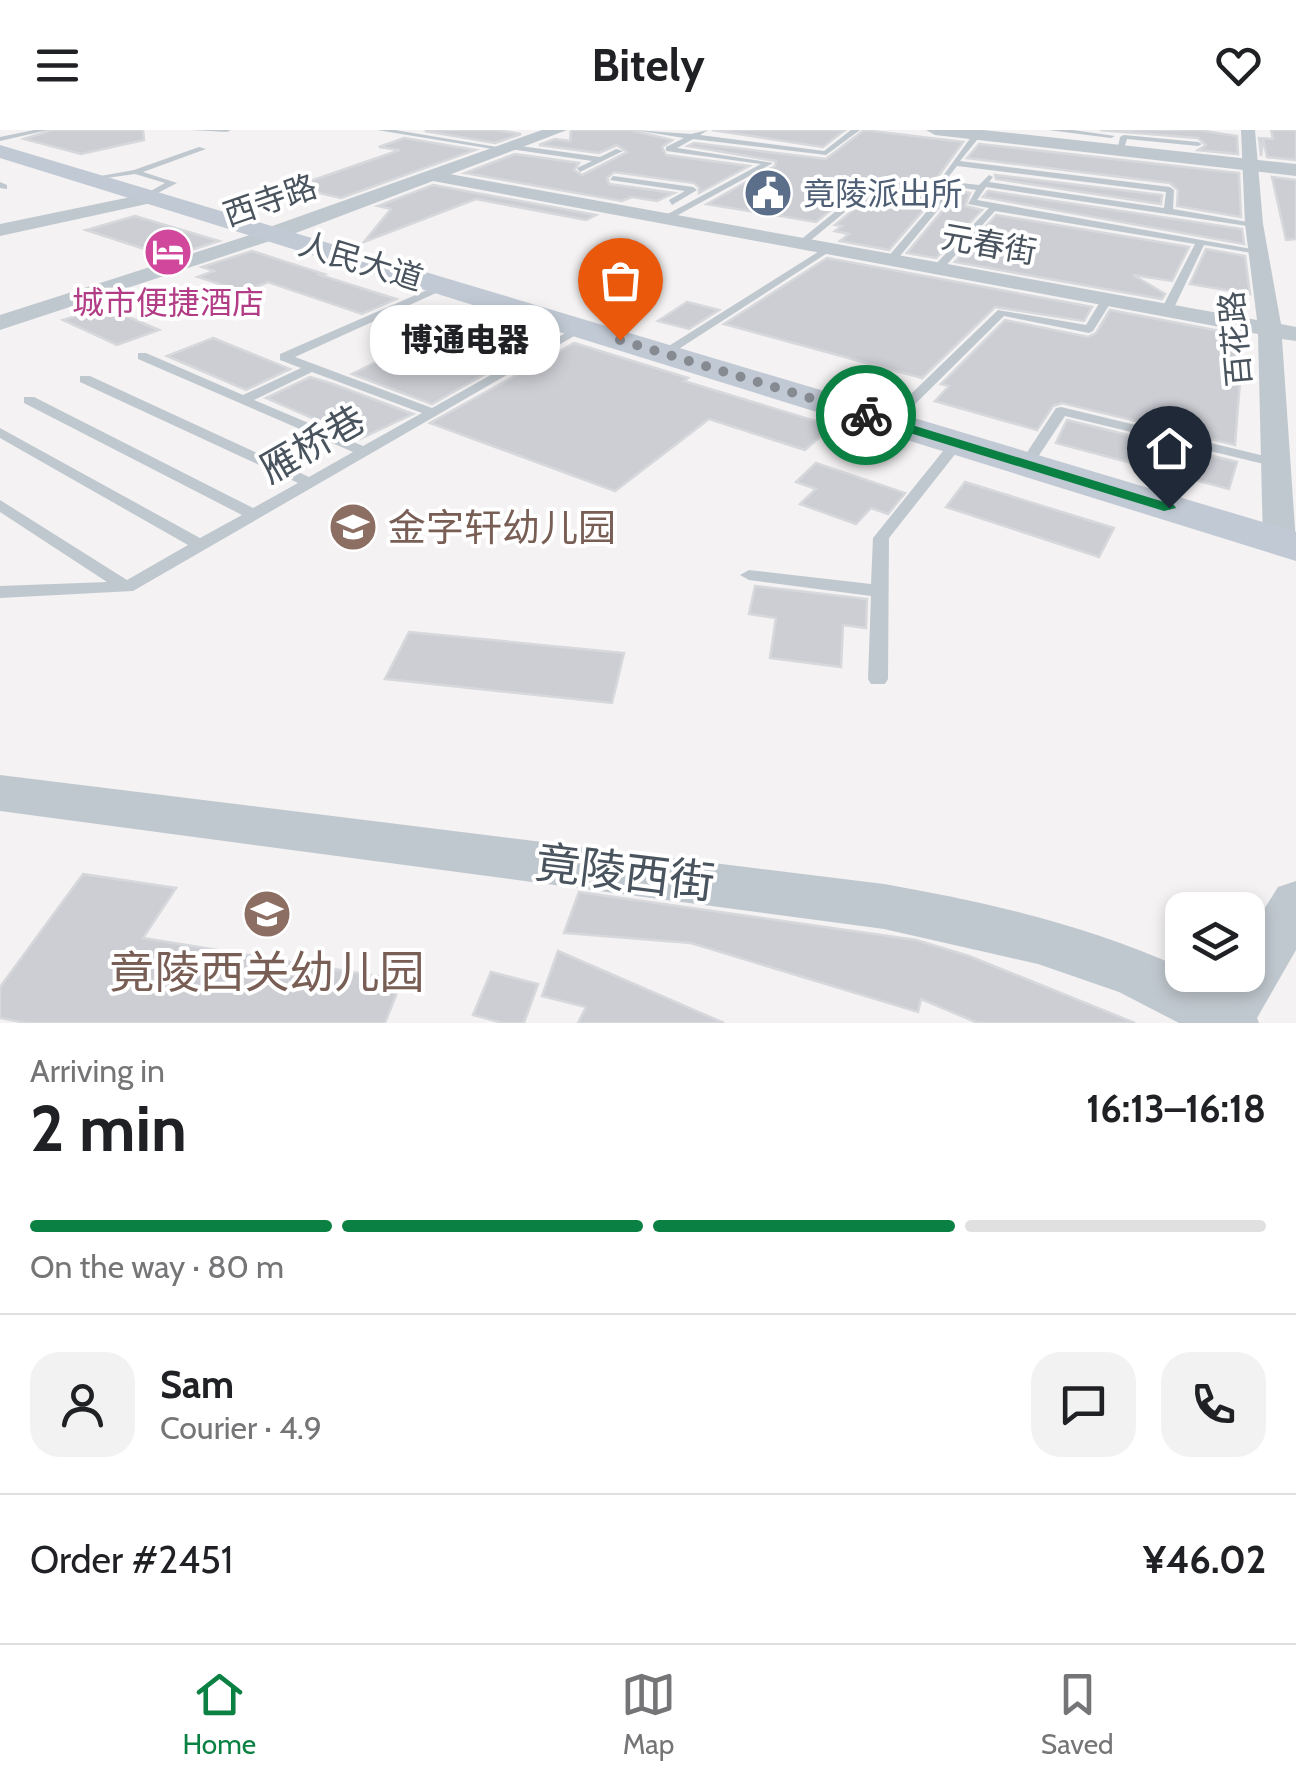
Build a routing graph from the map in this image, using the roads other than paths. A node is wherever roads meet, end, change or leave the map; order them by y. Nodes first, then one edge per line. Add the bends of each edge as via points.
1 (44, 130) edge
2 (194, 130) edge
3 (227, 130) edge
4 (380, 130) edge
5 (558, 130) edge
6 (638, 130) edge
7 (704, 130) edge
8 (856, 130) edge
9 (935, 130) edge
10 (1052, 130) edge
11 (1248, 130) edge
12 (1010, 134) edge
13 (976, 135) junction
14 (692, 136) junction
15 (1112, 141) edge
16 (1198, 144) dead end
17 (509, 148) junction
18 (202, 149) dead end
19 (4, 151) edge
20 (619, 151) dead end
21 (601, 160) junction
22 (955, 163) junction
23 (1247, 164) junction
24 (995, 168) junction
25 (580, 170) dead end
26 (1296, 170) edge
27 (135, 172) junction
28 (433, 176) junction
29 (99, 177) junction
30 (613, 178) dead end
31 (943, 178) dead end
32 (875, 184) dead end
33 (983, 186) junction
34 (150, 195) junction
35 (993, 208) junction
36 (1168, 211) junction
37 (658, 217) junction
38 (1254, 224) junction
39 (0, 230) edge
40 (276, 233) junction
41 (1201, 242) junction
42 (802, 243) junction
43 (828, 248) junction
44 (1258, 251) junction
45 (891, 260) junction
46 (938, 268) junction
47 (443, 286) junction
48 (1106, 299) junction
49 (1167, 310) junction
50 (0, 323) edge
51 (582, 328) junction
52 (1270, 329) junction
53 (1296, 334) edge
54 (670, 348) junction
55 (142, 356) dead end
56 (313, 368) junction
57 (85, 379) dead end
58 (29, 400) dead end
59 (243, 400) junction
60 (433, 413) junction
61 (894, 416) junction
62 (0, 432) edge
63 (958, 444) junction
64 (364, 452) junction
65 (1031, 458) junction
66 (1276, 463) junction
67 (309, 484) junction
68 (0, 505) edge
69 (254, 515) junction
70 (1288, 540) edge
71 (200, 546) junction
72 (749, 575) dead end
73 (127, 587) junction
74 (879, 591) junction
75 (0, 592) edge
76 (878, 679) dead end
77 (0, 793) edge
78 (1296, 903) edge
79 (1228, 1021) edge

1 - 19 lane
2 - 3 lane
4 - 17 lane
5 - 17 street, 西寺路
6 - 14 lane
7 - 14 lane
8 - 14 lane via 826,153
9 - 13 street
10 - 15 lane
11 - 23 street, 百花路
12 - 13 street
12 - 15 street
13 - 22 lane
14 - 37 lane via 669,150 769,162
15 - 16 lane via 1124,136
15 - 23 street
17 - 21 lane
17 - 28 street, 西寺路
18 - 27 lane
19 - 29 main road, 人民大道
19 - 34 main road, 人民大道
20 - 21 lane
21 - 25 lane
22 - 24 lane
22 - 31 lane
23 - 26 street
23 - 38 street, 百花路
24 - 33 lane
24 - 36 lane via 1170,190
27 - 29 lane
27 - 34 lane via 173,183
28 - 37 street, 元春街
28 - 40 street, 西寺路
29 - 34 main road, 人民大道
30 - 37 lane via 693,190
32 - 42 lane
33 - 35 lane via 972,202
33 - 36 lane
33 - 45 lane via 955,184
34 - 39 street
34 - 40 main road, 人民大道
35 - 41 lane
35 - 46 lane
36 - 38 lane
37 - 42 street, 元春街
38 - 44 street, 百花路
40 - 47 main road, 人民大道
40 - 50 street, 西寺路
40 - 54 main road, 人民大道
41 - 44 lane
41 - 49 lane
42 - 43 street, 元春街
43 - 45 street, 元春街
43 - 54 lane
44 - 52 street, 百花路
45 - 46 street, 元春街
46 - 48 street, 元春街
47 - 51 main road, 人民大道
47 - 56 lane via 284,356
48 - 49 street, 元春街
48 - 61 lane via 1089,329 1002,312
49 - 52 street, 元春街
51 - 60 lane, 雁桥巷
51 - 63 main road, 人民大道
52 - 53 street, 元春街
52 - 66 street, 百花路
54 - 61 main road, 人民大道
55 - 59 lane
56 - 59 lane
56 - 60 lane
57 - 67 lane
58 - 69 lane
59 - 64 lane
60 - 64 lane, 雁桥巷
61 - 65 main road, 人民大道
62 - 71 lane
63 - 70 main road, 人民大道
63 - 74 lane via 887,526 879,549
64 - 67 lane, 雁桥巷
65 - 66 lane via 1062,412
65 - 70 main road, 人民大道
66 - 70 street, 百花路
67 - 69 lane, 雁桥巷
68 - 73 lane
69 - 71 lane, 雁桥巷
71 - 73 lane, 雁桥巷
72 - 74 lane
73 - 75 lane
74 - 76 lane
77 - 79 street, 竟陵西街 via 962,919 1085,955
78 - 79 street

